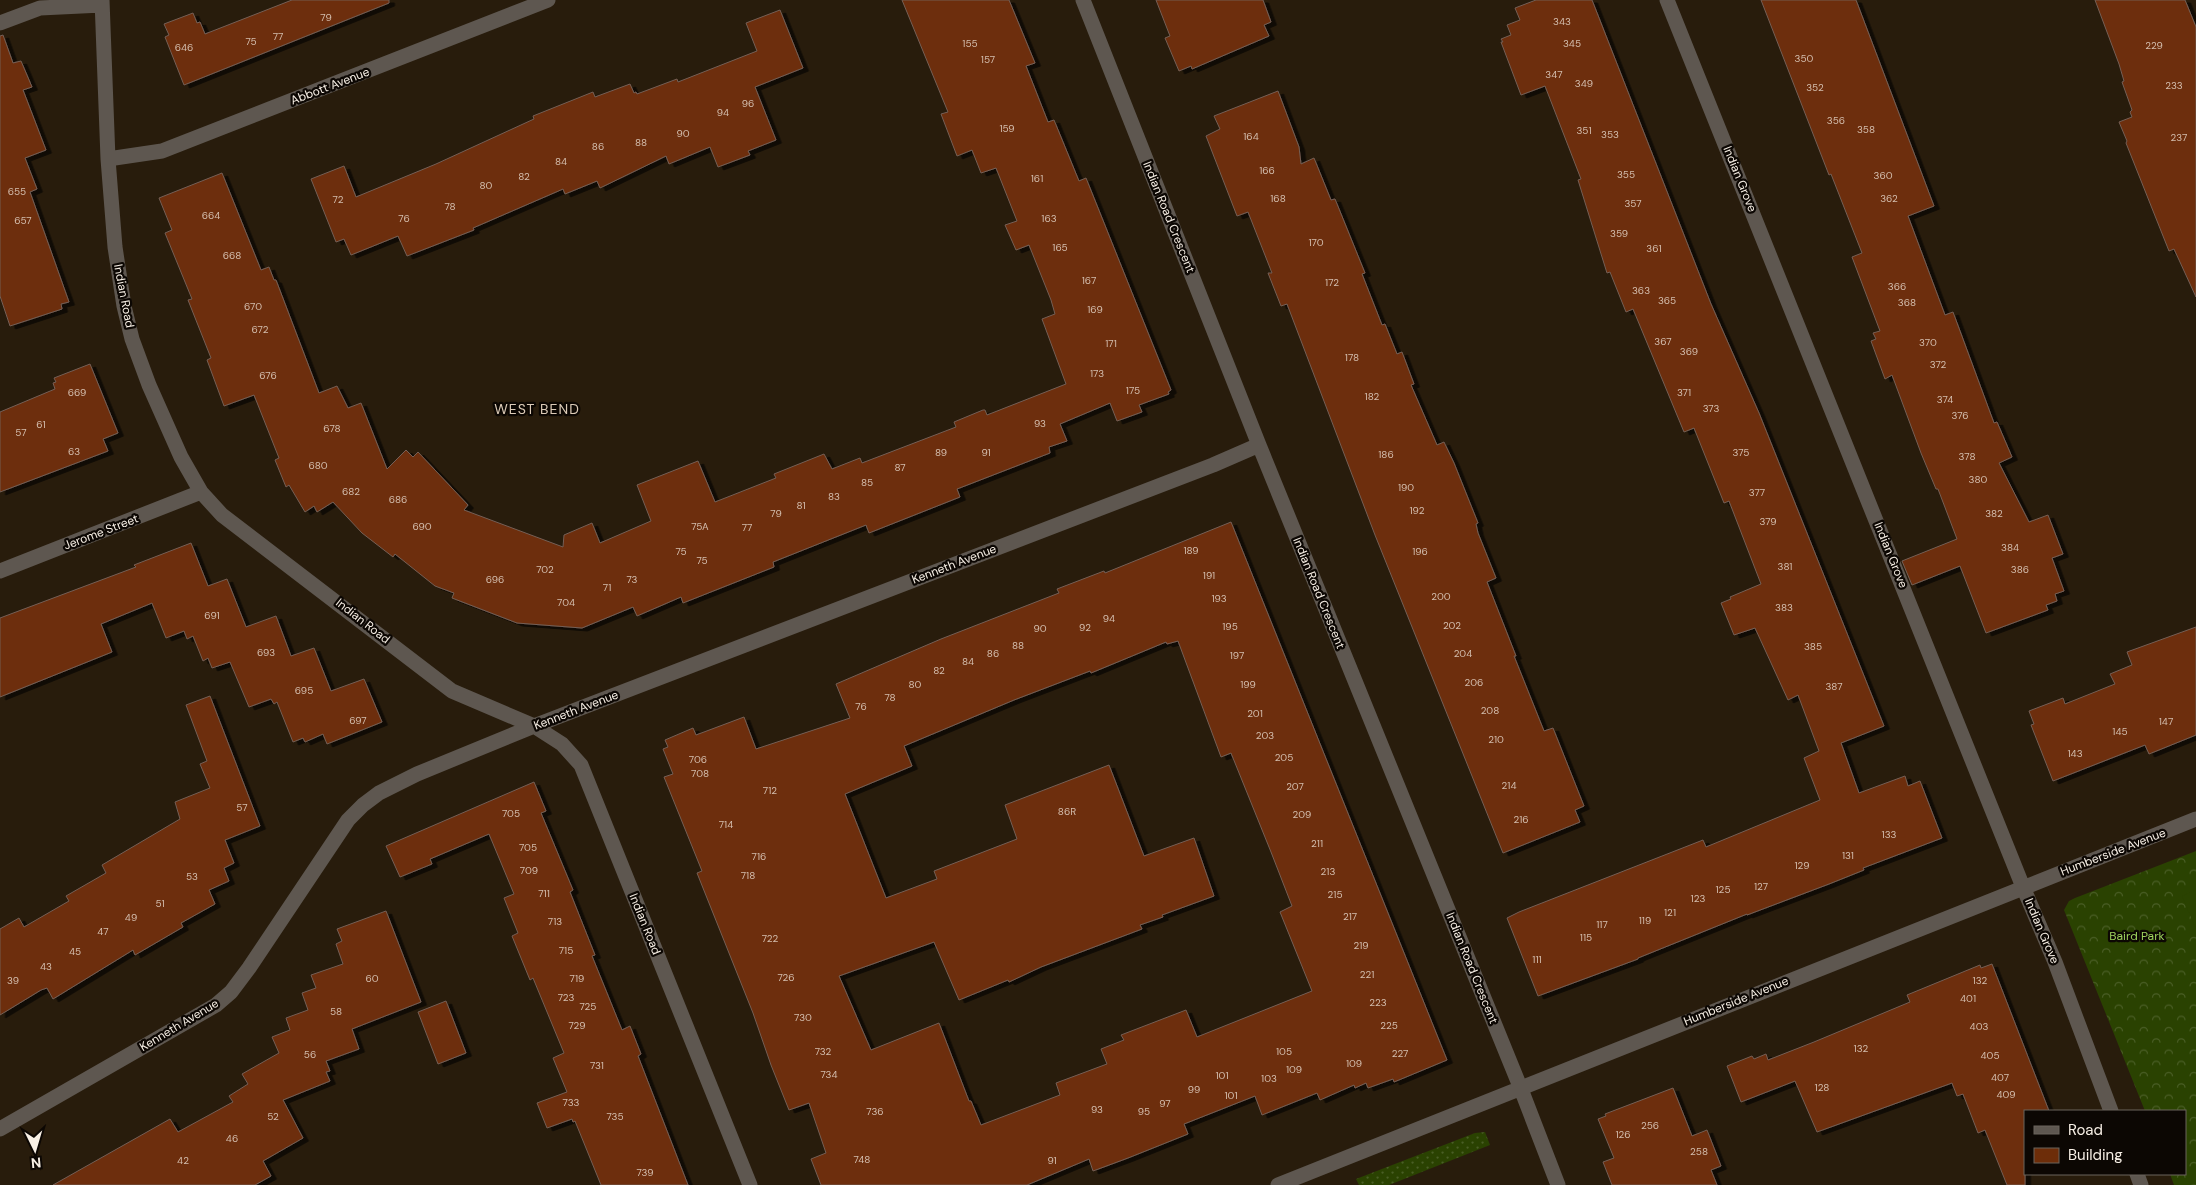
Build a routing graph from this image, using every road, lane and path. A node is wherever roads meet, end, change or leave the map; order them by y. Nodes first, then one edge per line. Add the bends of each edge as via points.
1 (548, 0) edge
2 (1083, 0) edge
3 (1668, 0) edge
4 (102, 2) edge
5 (0, 23) edge
6 (108, 160) junction
7 (1259, 445) junction
8 (201, 492) junction
9 (0, 571) edge
10 (534, 726) junction
11 (2196, 819) edge
12 (2023, 887) junction
13 (1521, 1089) junction
14 (2111, 1110) edge
15 (0, 1129) edge
16 (750, 1185) edge
17 (1278, 1185) edge
18 (1558, 1185) edge

1 - 6 street, Abbott Avenue via 162,151
2 - 7 street, Indian Road Crescent
3 - 12 street, Indian Grove
4 - 5 street via 40,8
4 - 6 street, Indian Road
6 - 8 street, Indian Road via 121,294 132,339 181,457
7 - 10 street, Kenneth Avenue
7 - 13 street, Indian Road Crescent
8 - 9 street, Jerome Street
8 - 10 street, Indian Road via 222,514 452,691
10 - 15 street, Kenneth Avenue via 417,774 363,805 336,837 249,968 216,1006
10 - 16 street, Indian Road via 562,744 581,764
11 - 12 street, Humberside Avenue
12 - 13 street, Humberside Avenue
12 - 14 street, Indian Grove
13 - 17 street, Humberside Avenue
13 - 18 street, Indian Road Crescent

